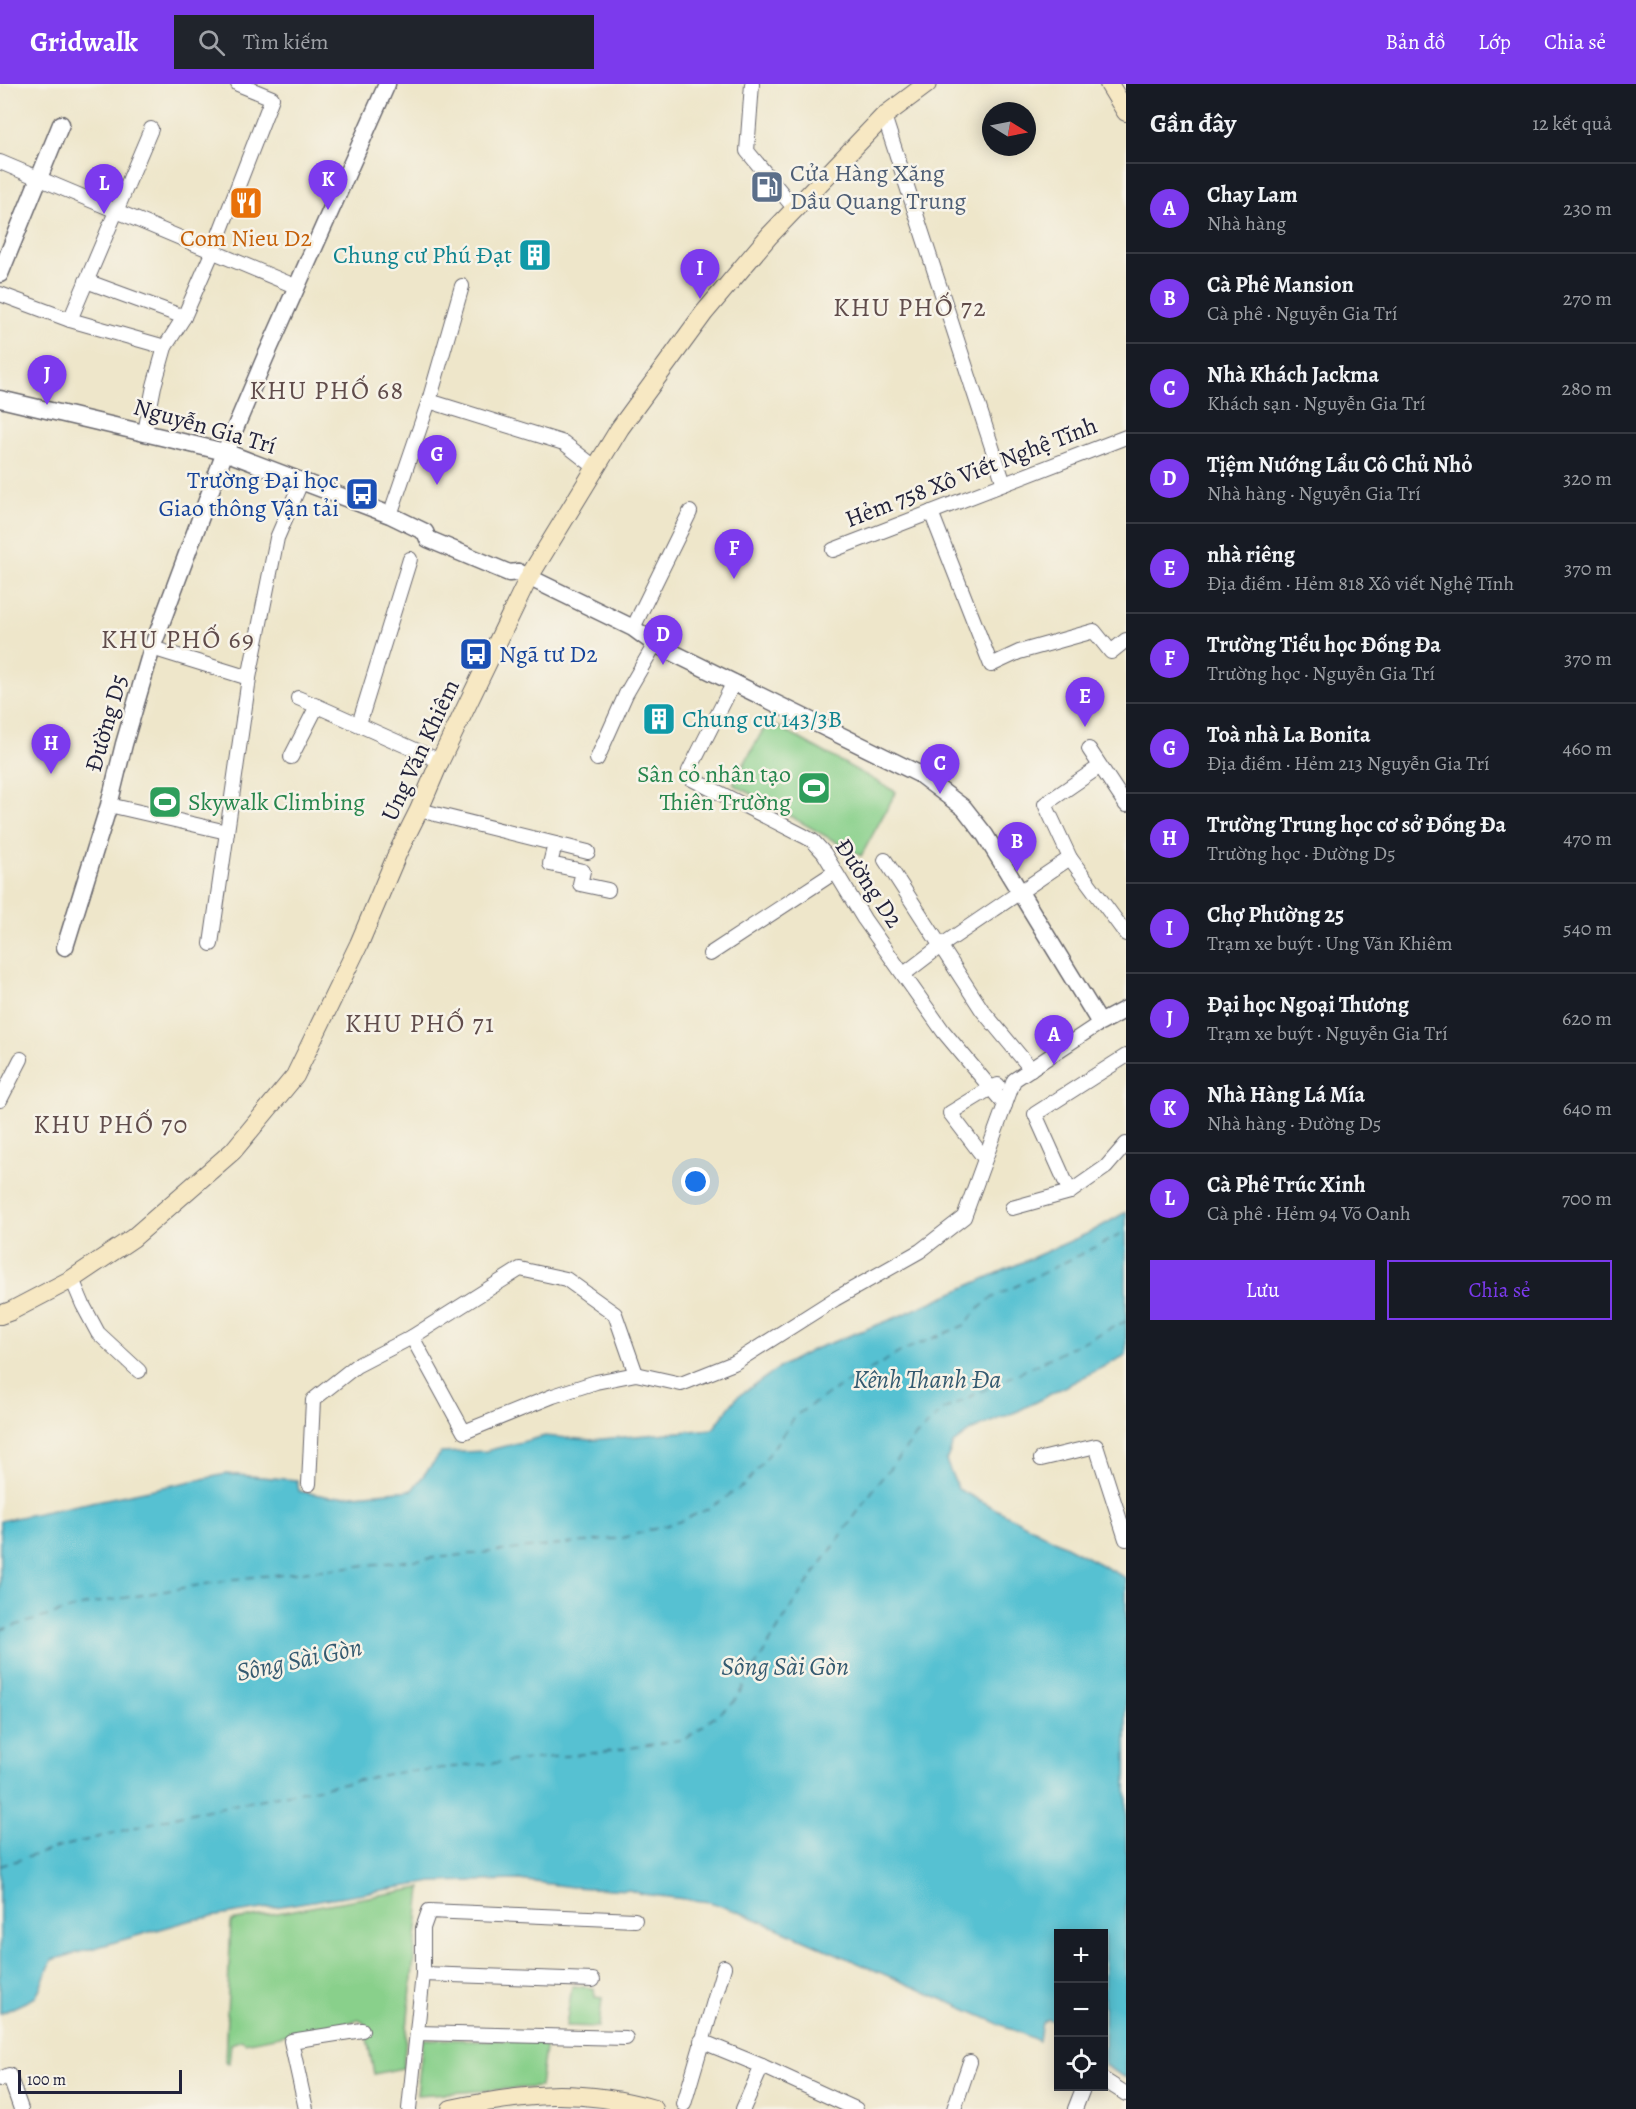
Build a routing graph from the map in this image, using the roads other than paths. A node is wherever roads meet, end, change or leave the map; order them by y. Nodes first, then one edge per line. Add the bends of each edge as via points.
1 (238, 84) edge
2 (387, 84) edge
3 (752, 84) edge
4 (927, 84) edge
5 (1109, 84) edge
6 (1124, 84) edge
7 (1126, 88) edge
8 (1126, 112) edge
9 (884, 116) junction
10 (61, 124) dead end
11 (151, 129) dead end
12 (0, 162) edge
13 (39, 179) junction
14 (795, 209) junction
15 (116, 211) junction
16 (212, 253) junction
17 (0, 274) edge
18 (86, 281) junction
19 (462, 286) dead end
20 (297, 287) junction
21 (0, 294) edge
22 (184, 317) junction
23 (70, 320) junction
24 (165, 347) junction
25 (0, 399) edge
26 (429, 401) junction
27 (145, 432) junction
28 (1126, 437) edge
29 (225, 452) junction
30 (596, 468) junction
31 (302, 480) junction
32 (1004, 484) junction
33 (690, 512) dead end
34 (931, 512) junction
35 (390, 515) junction
36 (833, 550) dead end
37 (410, 559) dead end
38 (524, 575) junction
39 (633, 628) junction
40 (1126, 640) edge
41 (655, 644) junction
42 (152, 648) junction
43 (249, 678) junction
44 (734, 682) junction
45 (298, 698) dead end
46 (317, 706) junction
47 (359, 724) junction
48 (1089, 749) dead end
49 (291, 757) dead end
50 (597, 759) dead end
51 (440, 761) junction
52 (1099, 766) junction
53 (109, 805) junction
54 (1126, 805) edge
55 (419, 810) junction
56 (227, 832) junction
57 (555, 844) junction
58 (588, 852) dead end
59 (1070, 858) junction
60 (885, 860) dead end
61 (836, 872) junction
62 (608, 890) dead end
63 (1018, 892) junction
64 (1126, 934) edge
65 (211, 944) dead end
66 (942, 945) junction
67 (65, 947) dead end
68 (710, 954) dead end
69 (904, 974) junction
70 (1126, 1009) edge
71 (1100, 1023) junction
72 (1126, 1056) edge
73 (21, 1059) dead end
74 (1031, 1069) junction
75 (1014, 1080) junction
76 (991, 1088) junction
77 (0, 1100) edge
78 (1005, 1104) junction
79 (1126, 1144) edge
80 (985, 1159) junction
81 (1070, 1192) junction
82 (1012, 1208) dead end
83 (72, 1279) junction
84 (0, 1315) edge
85 (412, 1337) junction
86 (139, 1371) dead end
87 (636, 1374) junction
88 (1041, 1459) dead end
89 (309, 1484) dead end
90 (1126, 1539) edge
91 (635, 1920) dead end
92 (724, 1967) dead end
93 (423, 1974) junction
94 (593, 1980) dead end
95 (362, 2030) dead end
96 (417, 2033) junction
97 (626, 2038) dead end
98 (701, 2041) junction
99 (970, 2062) dead end
100 (762, 2066) junction
101 (5, 2077) edge
102 (1108, 2083) edge
103 (1082, 2091) edge
104 (1126, 2094) edge
105 (593, 2103) edge
106 (684, 2104) dead end
107 (21, 2109) edge
108 (306, 2109) edge
109 (410, 2109) edge
110 (451, 2109) edge
111 (654, 2109) edge
112 (743, 2109) edge
113 (856, 2109) edge
114 (954, 2109) edge
115 (1075, 2109) edge

1 - 16 street via 272,98
2 - 20 street, Đường D5
3 - 14 street via 747,151
4 - 9 main road, Ung Văn Khiêm
5 - 8 main road
6 - 7 main road
9 - 14 main road, Ung Văn Khiêm
9 - 32 street
10 - 13 street
11 - 15 street
12 - 13 street
13 - 15 street
13 - 17 street
14 - 30 main road, Ung Văn Khiêm via 704,313 620,428
15 - 16 street
15 - 18 street
16 - 20 street
16 - 22 street
18 - 22 street
18 - 23 street
19 - 26 street
20 - 29 street, Đường D5
21 - 23 street
22 - 24 street
23 - 24 street
24 - 27 street
25 - 27 street, Nguyễn Gia Trí
26 - 30 street via 564,443
26 - 35 street
27 - 29 street, Nguyễn Gia Trí
28 - 32 street, Hẻm 758 Xô Viết Nghệ Tĩnh
29 - 31 street, Nguyễn Gia Trí
29 - 42 street, Đường D5
30 - 38 main road, Ung Văn Khiêm
31 - 35 street, Nguyễn Gia Trí
31 - 43 street via 277,538
32 - 34 street, Hẻm 758 Xô Viết Nghệ Tĩnh
33 - 39 street
34 - 36 street, Hẻm 758 Xô Viết Nghệ Tĩnh
34 - 40 street via 992,664 1019,652 1094,631 1111,652
35 - 38 street, Nguyễn Gia Trí via 425,532 434,529 513,564
37 - 47 street
38 - 39 street, Nguyễn Gia Trí
38 - 51 main road, Ung Văn Khiêm
39 - 41 street, Nguyễn Gia Trí
41 - 44 street, Nguyễn Gia Trí
41 - 50 street via 626,694
42 - 43 street
42 - 53 street, Đường D5
43 - 56 street
44 - 61 street, Đường D2 via 689,771 690,778 813,842
44 - 63 street, Nguyễn Gia Trí via 919,774 964,808 985,835
45 - 46 street
46 - 47 street
46 - 49 street
47 - 51 street
48 - 52 street
51 - 55 main road, Ung Văn Khiêm
52 - 54 street
52 - 59 street via 1044,804
53 - 56 street
53 - 67 street, Đường D5
55 - 57 street
55 - 83 main road, Ung Văn Khiêm via 295,1076 233,1150 133,1238
56 - 65 street
57 - 58 street
57 - 62 street via 550,864 583,872 580,884
59 - 63 street
59 - 64 street
60 - 66 street
61 - 68 street
61 - 69 street, Đường D2
63 - 66 street
63 - 71 street, Nguyễn Gia Trí
66 - 69 street
66 - 74 street via 982,1010
69 - 76 street, Đường D2 via 943,1031
70 - 71 street
71 - 74 street
72 - 81 street via 1035,1114
73 - 77 street
74 - 75 street
75 - 76 street
75 - 78 street
76 - 78 street, Đường D2
76 - 80 street via 950,1113
78 - 80 street
79 - 81 street via 1106,1167
80 - 87 street via 964,1217 921,1251 835,1299 734,1363 681,1384
81 - 82 street
83 - 84 main road, Ung Văn Khiêm
83 - 86 street via 98,1333
85 - 87 street via 464,1432 553,1396
85 - 87 street via 520,1269 566,1279 615,1314
85 - 89 street via 356,1366 313,1400
88 - 90 street via 1096,1446
91 - 93 street via 429,1911 423,1928
92 - 98 street
93 - 94 street
93 - 96 street
95 - 108 street via 291,2041
96 - 97 street
96 - 109 street
98 - 100 street
98 - 106 street
99 - 114 street
100 - 112 street
100 - 113 street
101 - 107 street
102 - 104 street
103 - 115 street
105 - 110 main road via 555,2093
105 - 111 main road via 625,2101

